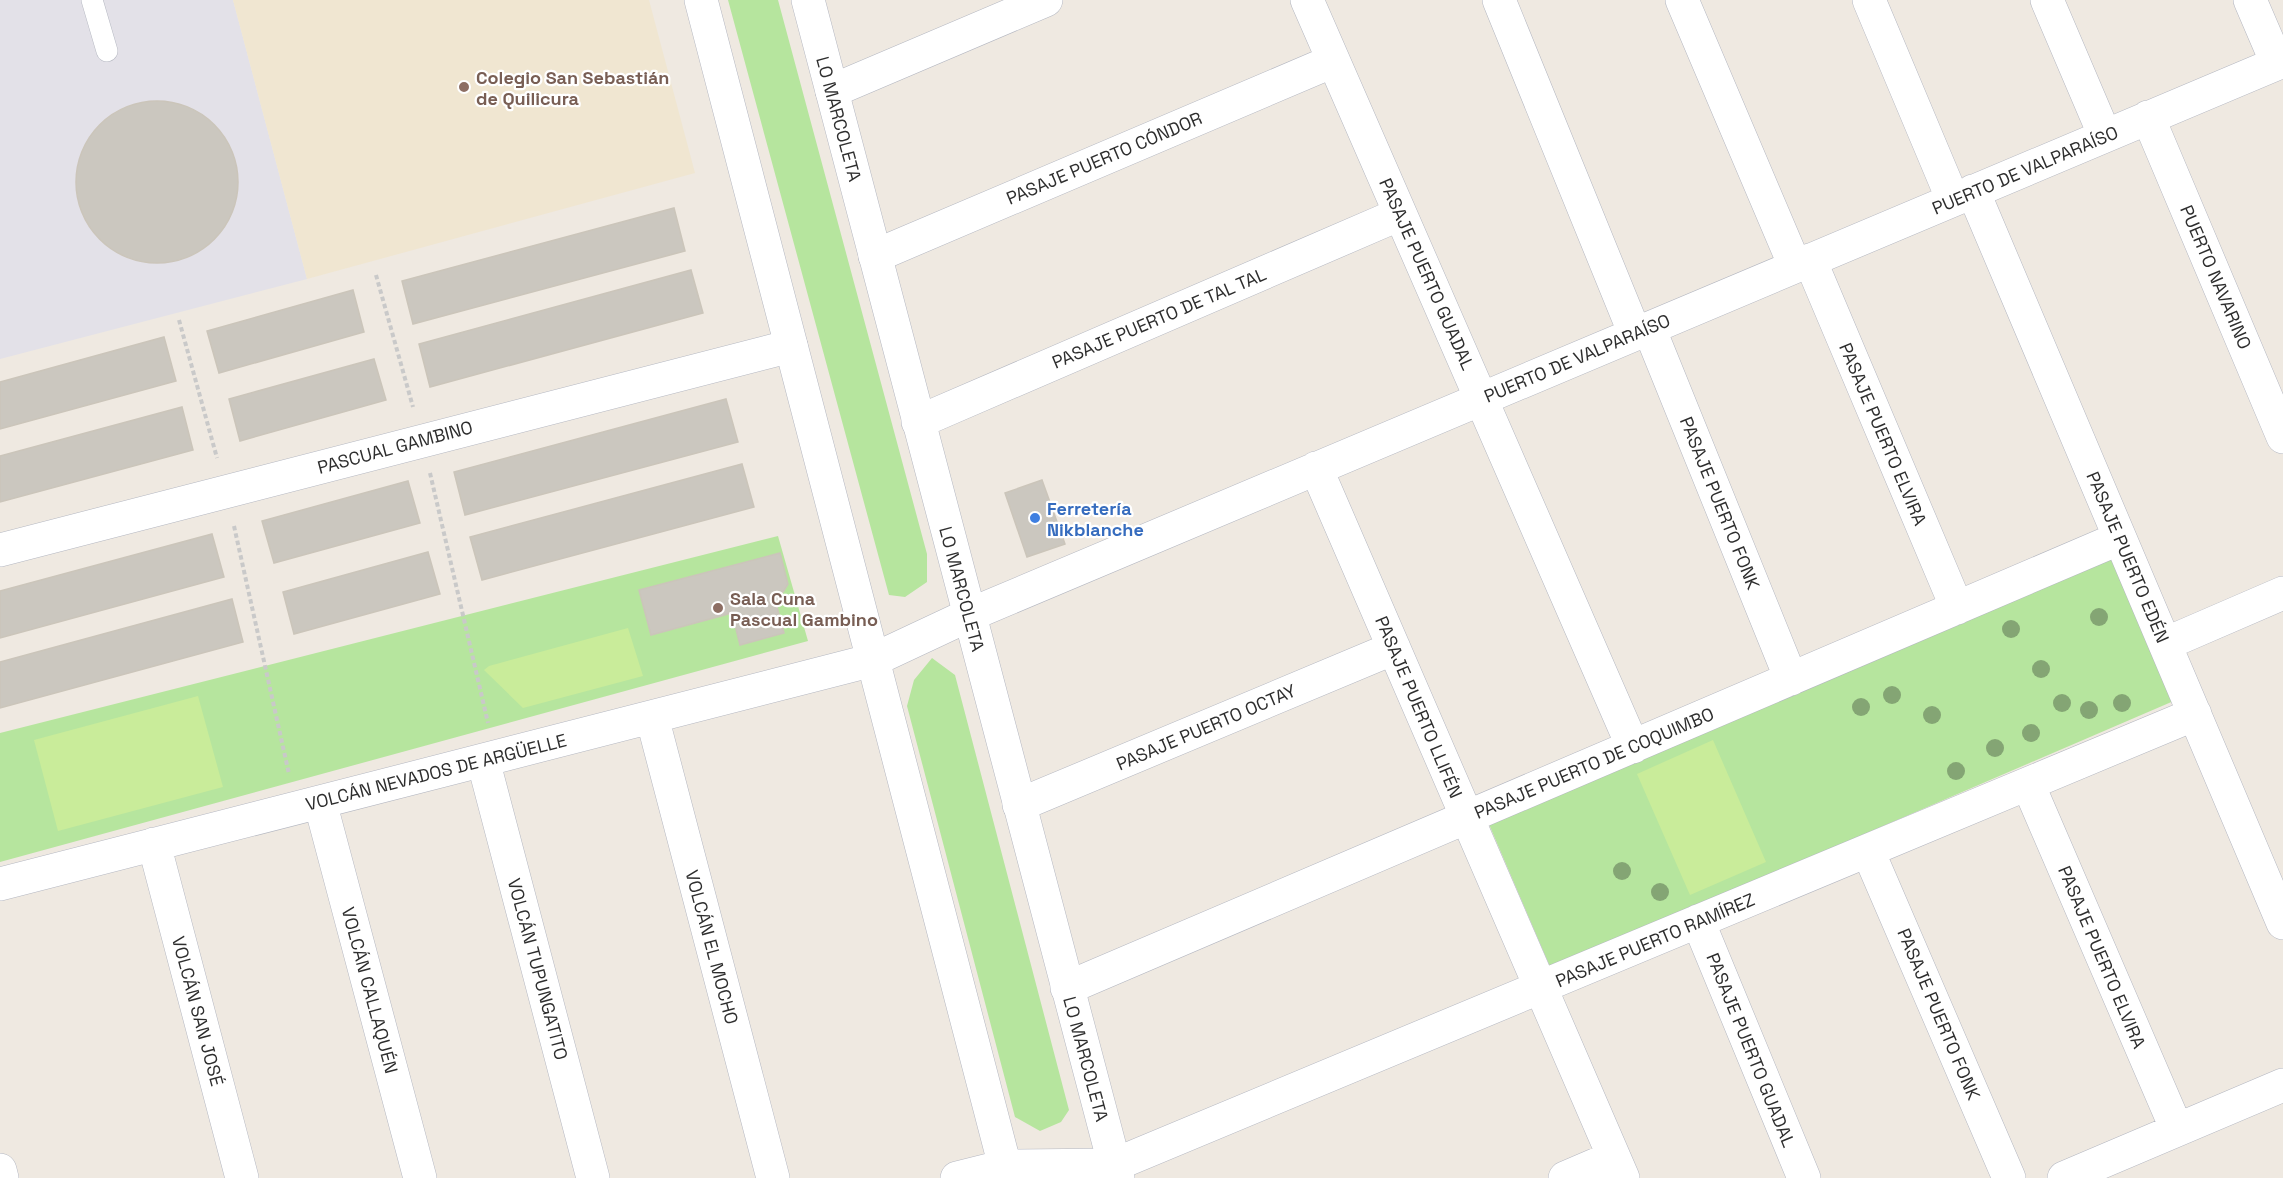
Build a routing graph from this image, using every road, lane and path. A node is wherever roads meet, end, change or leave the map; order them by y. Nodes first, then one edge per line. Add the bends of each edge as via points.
1 (92, 0) edge
2 (701, 0) edge
3 (808, 0) edge
4 (1046, 0) edge
5 (1499, 0) edge
6 (1682, 0) edge
7 (1869, 0) edge
8 (2048, 0) edge
9 (2250, 0) edge
10 (1316, 3) edge
11 (107, 51) dead end
12 (1333, 62) junction
13 (2280, 62) edge
14 (832, 91) junction
15 (2148, 117) junction
16 (2105, 136) junction
17 (1963, 196) junction
18 (1400, 214) junction
19 (875, 256) junction
20 (1802, 263) junction
21 (376, 275) dead end
22 (179, 320) dead end
23 (1642, 331) junction
24 (791, 346) junction
25 (1481, 399) junction
26 (918, 422) junction
27 (2283, 437) edge
28 (422, 440) junction
29 (1316, 468) junction
30 (227, 492) junction
31 (2120, 538) junction
32 (0, 550) edge
33 (2283, 593) edge
34 (1957, 608) junction
35 (969, 615) junction
36 (2165, 644) junction
37 (1394, 648) junction
38 (873, 660) junction
39 (1791, 679) junction
40 (2195, 714) junction
41 (652, 717) junction
42 (1633, 747) junction
43 (490, 758) junction
44 (2028, 784) junction
45 (309, 805) junction
46 (1019, 805) junction
47 (1467, 818) junction
48 (154, 844) junction
49 (1868, 851) junction
50 (0, 884) edge
51 (1698, 921) junction
52 (2283, 923) edge
53 (1067, 988) junction
54 (1540, 988) junction
55 (2283, 1085) edge
56 (2177, 1130) junction
57 (1618, 1168) edge
58 (0, 1170) edge
59 (1006, 1172) edge
60 (1116, 1172) edge
61 (2, 1178) edge
62 (242, 1178) edge
63 (420, 1178) edge
64 (593, 1178) edge
65 (773, 1178) edge
66 (957, 1178) edge
67 (1564, 1178) edge
68 (1804, 1178) edge
69 (2010, 1178) edge
70 (2064, 1178) edge

1 - 11 lane
2 - 24 street
3 - 14 street, LO MARCOLETA
4 - 14 street
5 - 23 street, PASAJE PUERTO FONK
6 - 20 street, PASAJE PUERTO ELVIRA
7 - 17 street, PASAJE PUERTO EDÉN
8 - 16 street
9 - 13 street
10 - 12 street, PASAJE PUERTO GUADAL
12 - 18 street, PASAJE PUERTO GUADAL
12 - 19 street, PASAJE PUERTO CÓNDOR
13 - 15 street, PUERTO DE VALPARAÍSO
14 - 19 street, LO MARCOLETA
15 - 16 street, PUERTO DE VALPARAÍSO
15 - 27 street, PUERTO NAVARINO
16 - 17 street, PUERTO DE VALPARAÍSO
17 - 20 street, PUERTO DE VALPARAÍSO
17 - 31 street, PASAJE PUERTO EDÉN
18 - 25 street, PASAJE PUERTO GUADAL
18 - 26 street, PASAJE PUERTO DE TAL TAL
19 - 26 street, LO MARCOLETA
20 - 23 street, PUERTO DE VALPARAÍSO
20 - 34 street, PASAJE PUERTO ELVIRA
21 - 28 path
22 - 30 path
23 - 25 street, PUERTO DE VALPARAÍSO
23 - 39 street, PASAJE PUERTO FONK
24 - 28 street, PASCUAL GAMBINO
24 - 38 street
25 - 29 street, PUERTO DE VALPARAÍSO
25 - 42 street, PASAJE PUERTO GUADAL
26 - 35 street, LO MARCOLETA
28 - 30 street, PASCUAL GAMBINO
28 - 43 path
29 - 35 street, PUERTO DE VALPARAÍSO
29 - 37 street, PASAJE PUERTO LLIFÉN
30 - 32 street, PASCUAL GAMBINO
30 - 45 path
31 - 34 street, PASAJE PUERTO DE COQUIMBO
31 - 36 street, PASAJE PUERTO EDÉN
33 - 36 street
34 - 39 street, PASAJE PUERTO DE COQUIMBO
35 - 38 street, PUERTO DE VALPARAÍSO
35 - 46 street, LO MARCOLETA
36 - 40 street, PASAJE PUERTO EDÉN
37 - 46 street, PASAJE PUERTO OCTAY
37 - 47 street, PASAJE PUERTO LLIFÉN
38 - 41 street, VOLCÁN NEVADOS DE ARGÜELLE
38 - 59 street
39 - 42 street, PASAJE PUERTO DE COQUIMBO
40 - 44 street, PASAJE PUERTO RAMÍREZ
40 - 52 street, PASAJE PUERTO EDÉN
41 - 43 street, VOLCÁN NEVADOS DE ARGÜELLE
41 - 65 street, VOLCÁN EL MOCHO
42 - 47 street, PASAJE PUERTO DE COQUIMBO
43 - 45 street, VOLCÁN NEVADOS DE ARGÜELLE
43 - 64 street, VOLCÁN TUPUNGATITO
44 - 49 street, PASAJE PUERTO RAMÍREZ
44 - 56 street, PASAJE PUERTO ELVIRA
45 - 48 street, VOLCÁN NEVADOS DE ARGÜELLE
45 - 63 street, VOLCÁN CALLAQUÉN
46 - 53 street, LO MARCOLETA
47 - 53 street, PASAJE PUERTO DE COQUIMBO
47 - 54 street, PASAJE PUERTO LLIFÉN
48 - 50 street, VOLCÁN NEVADOS DE ARGÜELLE
48 - 62 street, VOLCÁN SAN JOSÉ
49 - 51 street, PASAJE PUERTO RAMÍREZ
49 - 69 street, PASAJE PUERTO FONK
51 - 54 street, PASAJE PUERTO RAMÍREZ
51 - 68 street, PASAJE PUERTO GUADAL
53 - 60 street, LO MARCOLETA
54 - 57 street, PASAJE PUERTO LLIFÉN
54 - 60 street, PASAJE PUERTO RAMÍREZ
55 - 56 street
56 - 70 street
57 - 67 street
58 - 61 street
59 - 60 street
59 - 66 street

